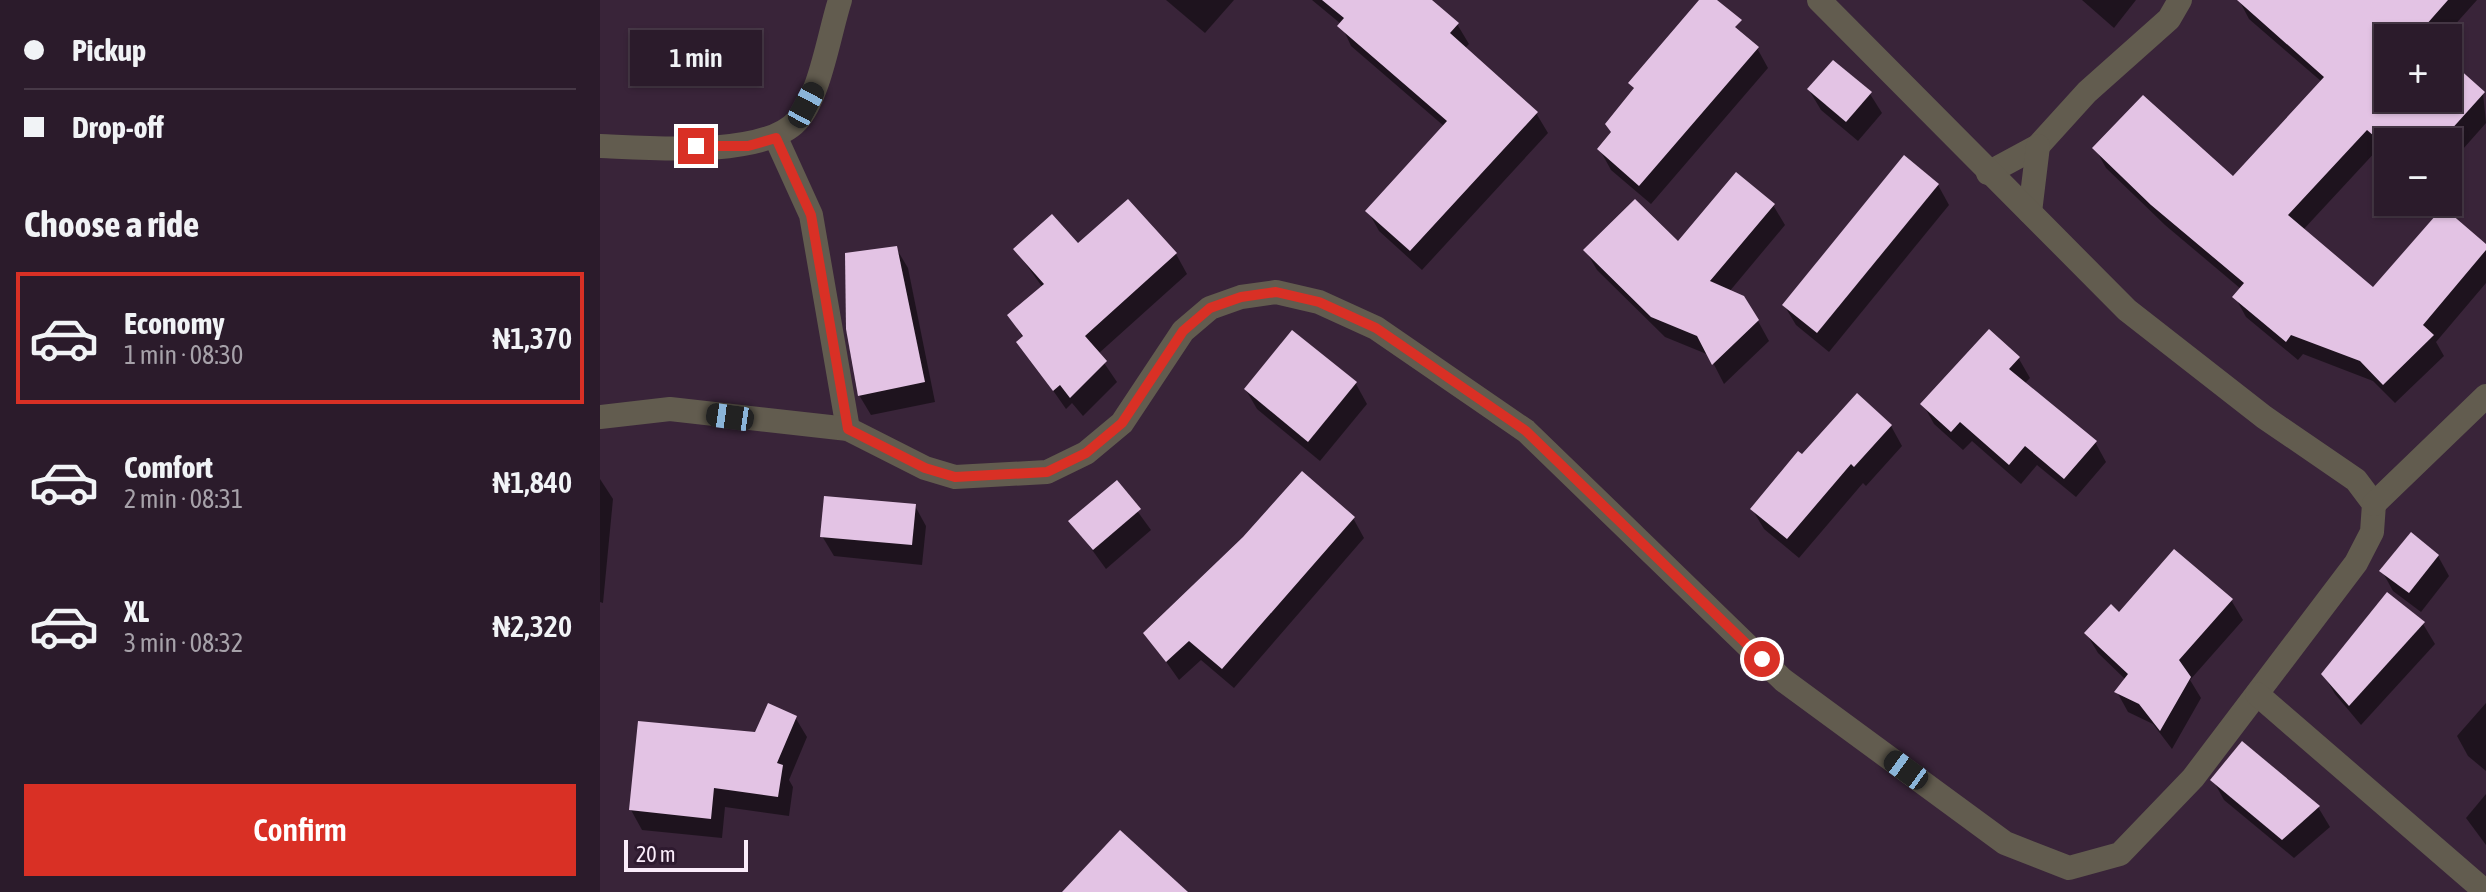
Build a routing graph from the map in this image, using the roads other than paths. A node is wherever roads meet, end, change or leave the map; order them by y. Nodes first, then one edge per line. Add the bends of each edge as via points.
1 (840, 0) edge
2 (1819, 0) edge
3 (2180, 0) edge
4 (776, 138) junction
5 (600, 146) edge
6 (2038, 146) junction
7 (1988, 173) junction
8 (2030, 212) junction
9 (2486, 396) edge
10 (600, 417) edge
11 (848, 429) junction
12 (2374, 504) junction
13 (2257, 694) junction
14 (2486, 892) edge

1 - 4 street via 814,89 798,120
2 - 7 street
3 - 6 street via 2169,19 2087,92
4 - 5 street via 748,146
4 - 11 street via 811,215
6 - 7 street
6 - 8 street
7 - 8 street
8 - 12 street via 2127,310 2264,417 2356,480
9 - 12 street
10 - 11 street via 670,409
11 - 13 street via 925,468 955,477 1047,472 1086,453 1122,423 1183,331 1210,308 1276,292 1319,302 1376,328 1526,431 1783,680 2005,843 2069,868 2120,854 2193,778
12 - 13 street via 2372,532 2356,563
13 - 14 street

